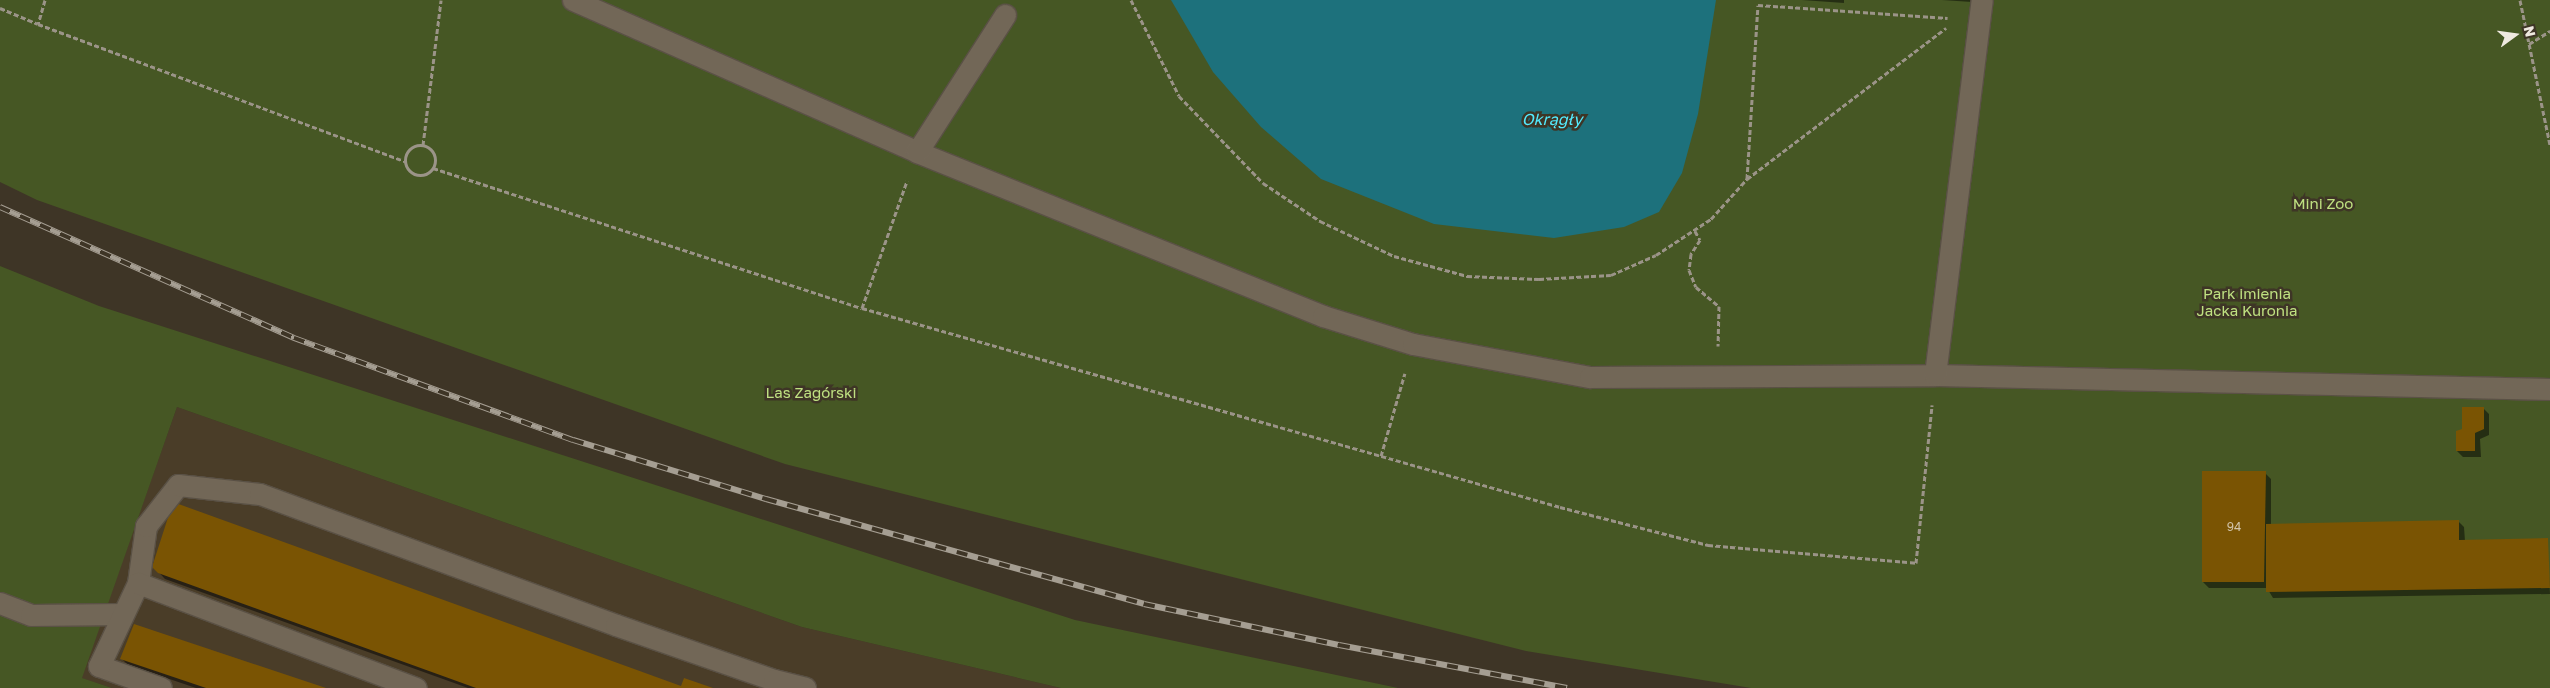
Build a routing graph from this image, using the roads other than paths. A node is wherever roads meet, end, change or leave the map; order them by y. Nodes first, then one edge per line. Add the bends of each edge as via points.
1 (573, 0) edge
2 (1982, 0) edge
3 (1005, 15) dead end
4 (917, 152) junction
5 (1935, 375) junction
6 (2550, 389) edge
7 (138, 583) junction
8 (0, 603) edge
9 (122, 614) junction
10 (161, 688) edge
11 (416, 688) edge
12 (805, 688) edge

1 - 4 lane
2 - 5 lane
3 - 4 lane
4 - 5 lane via 1323,316 1413,344 1590,377
5 - 6 lane
7 - 9 lane
7 - 11 lane
7 - 12 lane via 146,526 178,485 260,494 616,625
8 - 9 lane via 31,615
9 - 10 lane via 99,666

